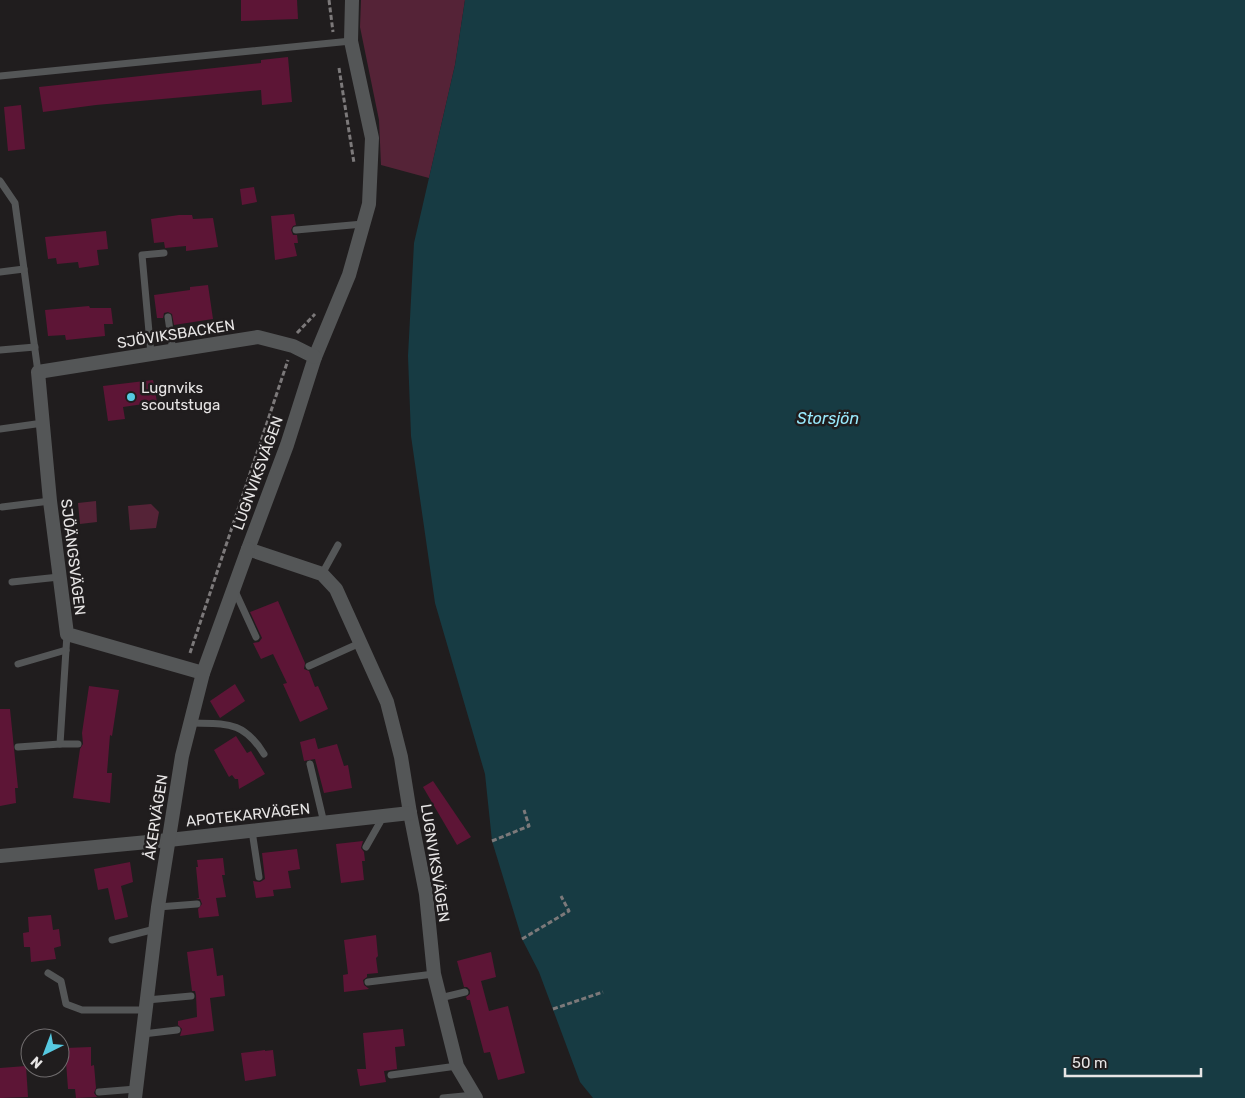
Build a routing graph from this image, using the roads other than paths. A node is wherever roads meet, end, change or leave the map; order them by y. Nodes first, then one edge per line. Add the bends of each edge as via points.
1 (352, 0) edge
2 (351, 41) junction
3 (0, 76) edge
4 (0, 181) edge
5 (363, 224) junction
6 (296, 230) dead end
7 (164, 253) dead end
8 (24, 269) junction
9 (0, 272) edge
10 (168, 317) dead end
11 (34, 347) junction
12 (0, 350) edge
13 (173, 351) junction
14 (151, 354) junction
15 (315, 357) junction
16 (38, 372) junction
17 (42, 423) junction
18 (0, 428) edge
19 (50, 501) junction
20 (2, 507) dead end
21 (338, 545) dead end
22 (248, 549) junction
23 (322, 574) junction
24 (59, 577) junction
25 (12, 582) dead end
26 (234, 589) junction
27 (67, 634) junction
28 (256, 636) dead end
29 (360, 643) junction
30 (66, 650) junction
31 (18, 664) dead end
32 (308, 666) dead end
33 (204, 673) junction
34 (190, 724) junction
35 (60, 744) junction
36 (78, 744) dead end
37 (18, 747) dead end
38 (264, 754) dead end
39 (310, 764) dead end
40 (410, 813) junction
41 (383, 816) junction
42 (324, 823) junction
43 (252, 831) junction
44 (169, 840) junction
45 (366, 847) dead end
46 (0, 856) edge
47 (258, 877) dead end
48 (197, 904) dead end
49 (158, 907) junction
50 (155, 929) junction
51 (112, 940) dead end
52 (48, 973) dead end
53 (434, 974) junction
54 (368, 982) dead end
55 (465, 992) dead end
56 (191, 996) dead end
57 (440, 998) junction
58 (146, 1005) junction
59 (177, 1030) dead end
60 (142, 1034) junction
61 (457, 1066) junction
62 (391, 1076) dead end
63 (99, 1092) dead end
64 (135, 1094) edge
65 (475, 1097) edge
66 (443, 1098) edge

1 - 2 street, LUGNVIKSVÄGEN
2 - 3 lane
2 - 5 street, LUGNVIKSVÄGEN via 372,138 369,204
4 - 8 lane via 15,203
5 - 6 lane
5 - 15 street, LUGNVIKSVÄGEN via 348,275
7 - 14 lane via 142,255
8 - 9 lane
8 - 11 lane
10 - 13 lane
11 - 12 lane
11 - 16 lane
13 - 14 street, SJÖVIKSBACKEN
13 - 15 street, SJÖVIKSBACKEN via 258,337 293,346
14 - 16 street, SJÖVIKSBACKEN
15 - 22 street, LUGNVIKSVÄGEN via 287,445
16 - 17 street, SJÖÄNGSVÄGEN
17 - 18 lane
17 - 19 street, SJÖÄNGSVÄGEN
19 - 20 lane
19 - 24 street, SJÖÄNGSVÄGEN
21 - 23 lane
22 - 23 street, LUGNVIKSVÄGEN
22 - 26 street, ÅKERVÄGEN
23 - 29 street, LUGNVIKSVÄGEN via 336,589
24 - 25 lane
24 - 27 street, SJÖÄNGSVÄGEN
26 - 28 lane
26 - 33 street, ÅKERVÄGEN
27 - 30 lane
27 - 33 street, SJÖÄNGSVÄGEN
29 - 32 lane
29 - 40 street, LUGNVIKSVÄGEN via 387,702 401,757
30 - 31 lane
30 - 35 lane
33 - 34 street, ÅKERVÄGEN
34 - 38 lane via 230,725 243,730
34 - 44 street, ÅKERVÄGEN
35 - 36 lane
35 - 37 lane
39 - 42 lane
40 - 41 street, APOTEKARVÄGEN
40 - 53 street, LUGNVIKSVÄGEN via 426,894
41 - 42 street, APOTEKARVÄGEN
41 - 45 lane
42 - 43 street, APOTEKARVÄGEN
43 - 44 street, APOTEKARVÄGEN
43 - 47 lane
44 - 46 street, APOTEKARVÄGEN
44 - 49 street, ÅKERVÄGEN
48 - 49 lane
49 - 50 street, ÅKERVÄGEN
50 - 51 lane
50 - 58 street, ÅKERVÄGEN
52 - 58 lane via 61,981 66,1004 82,1010
53 - 54 lane
53 - 57 street, LUGNVIKSVÄGEN
55 - 57 lane
56 - 58 lane
57 - 61 street, LUGNVIKSVÄGEN
58 - 60 street, ÅKERVÄGEN
59 - 60 lane
60 - 64 street, ÅKERVÄGEN
61 - 62 lane
61 - 65 street, LUGNVIKSVÄGEN
63 - 64 lane
65 - 66 lane

